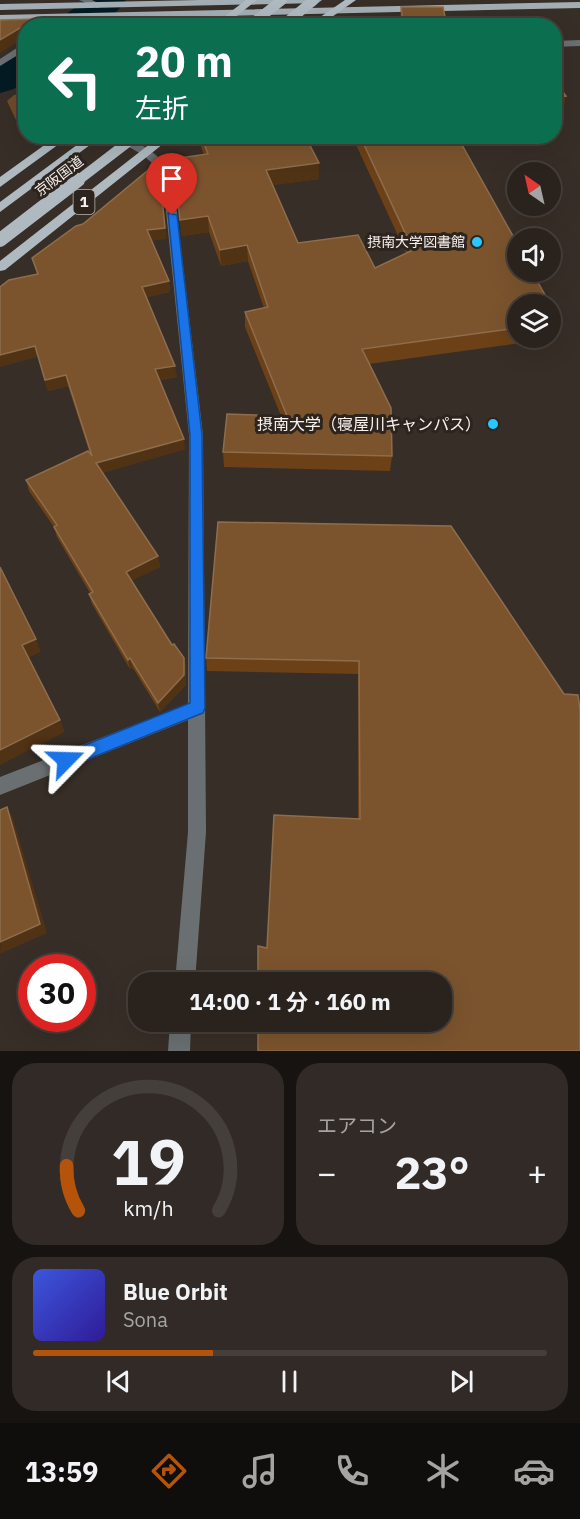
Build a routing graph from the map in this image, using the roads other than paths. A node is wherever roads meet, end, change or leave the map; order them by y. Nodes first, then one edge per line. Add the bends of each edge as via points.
1 (282, 0) edge
2 (316, 0) edge
3 (351, 0) edge
4 (251, 1) edge
5 (88, 2) edge
6 (580, 5) edge
7 (0, 7) edge
8 (332, 10) junction
9 (234, 13) junction
10 (84, 16) joint
11 (0, 18) edge
12 (71, 18) joint
13 (227, 18) edge
14 (259, 18) edge
15 (292, 18) edge
16 (322, 18) edge
17 (0, 26) edge
18 (18, 26) edge
19 (580, 43) edge
20 (562, 44) edge
21 (18, 51) edge
22 (0, 63) edge
23 (54, 144) edge
24 (87, 144) edge
25 (126, 144) edge
26 (131, 144) edge
27 (158, 144) edge
28 (147, 153) junction
29 (0, 183) edge
30 (0, 208) edge
31 (0, 240) edge
32 (0, 267) edge
33 (197, 708) junction
34 (0, 786) edge
35 (186, 972) edge
36 (181, 1032) edge
37 (179, 1051) edge

1 - 14 highway, bridge
2 - 4 main road
2 - 15 highway, bridge
3 - 8 highway
4 - 5 main road
4 - 9 highway
5 - 7 main road
6 - 8 main road
8 - 9 main road
8 - 16 highway
9 - 10 main road
9 - 13 highway
10 - 12 street
11 - 12 main road
17 - 18 street
19 - 20 street
21 - 22 street
23 - 29 highway
24 - 30 highway, 京阪国道
25 - 31 highway, 京阪国道 / 1, bridge
26 - 28 street
27 - 28 highway, 1
28 - 32 highway, 1
28 - 33 street via 167,171 196,435
33 - 34 street
33 - 35 street via 197,832
36 - 37 street

